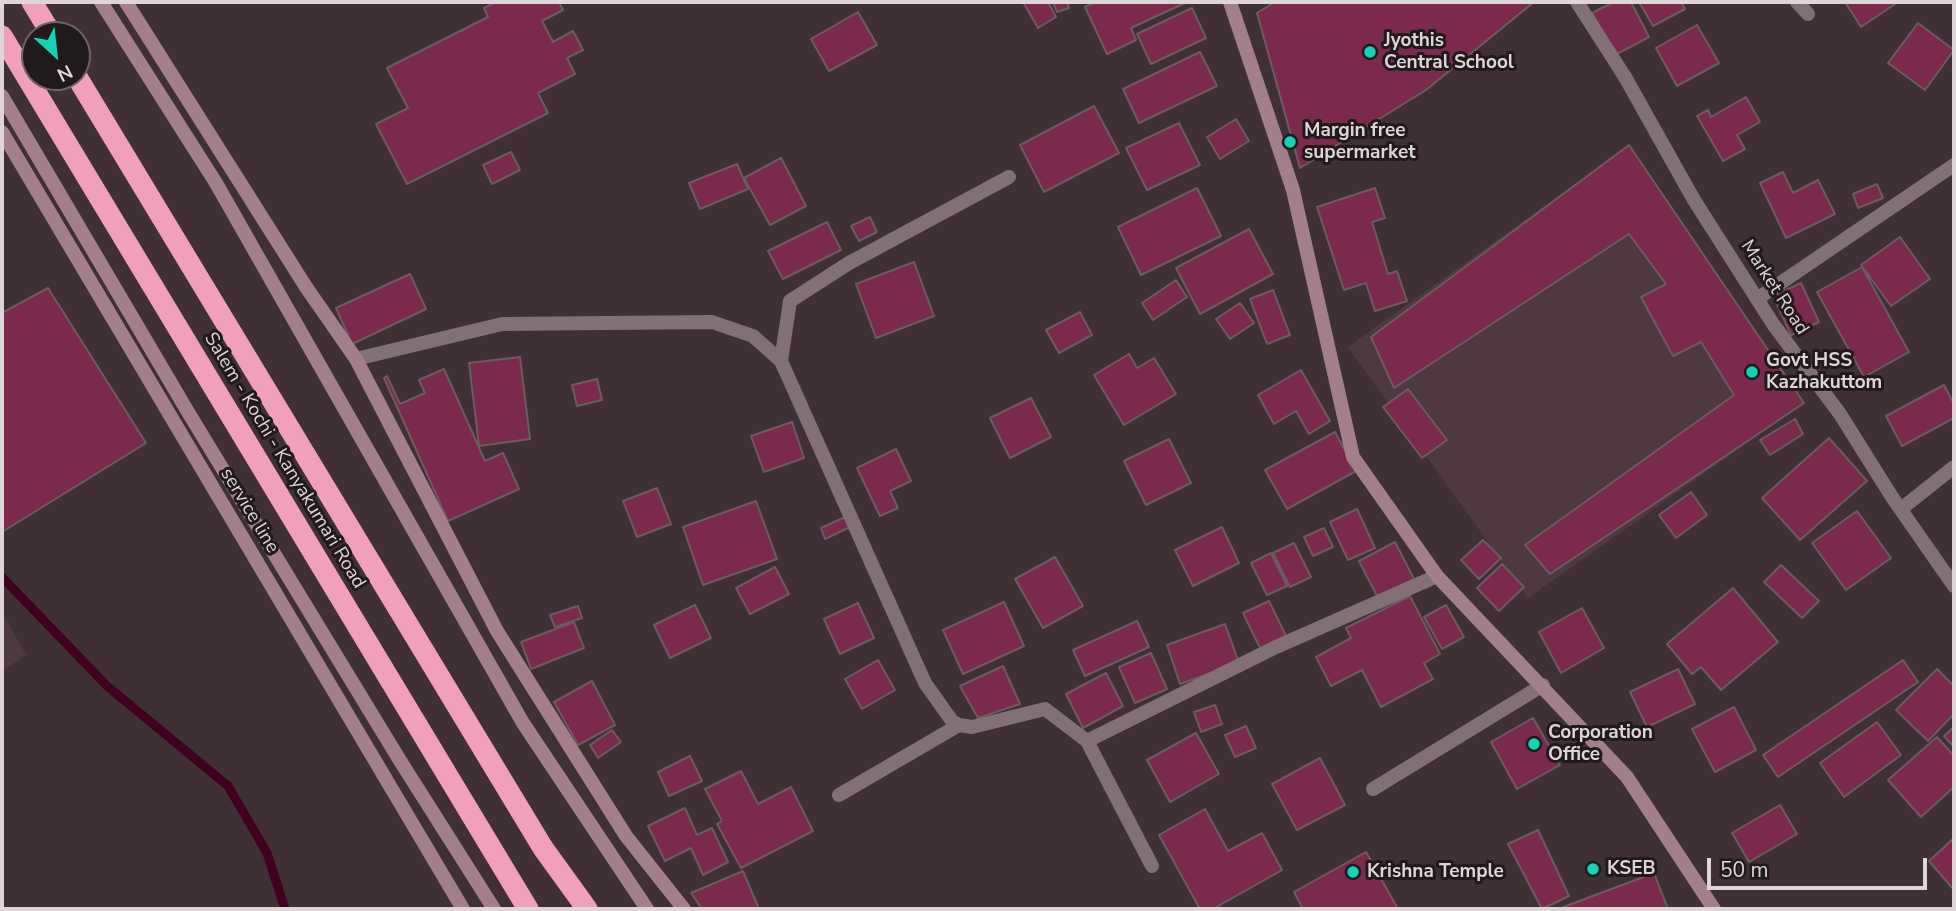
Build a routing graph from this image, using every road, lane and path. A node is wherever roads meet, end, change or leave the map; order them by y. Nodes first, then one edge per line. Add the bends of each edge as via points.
1 (32, 2) edge
2 (101, 2) edge
3 (126, 2) edge
4 (1232, 2) edge
5 (1577, 2) edge
6 (1797, 2) edge
7 (1808, 14) dead end
8 (44, 21) edge
9 (2, 36) edge
10 (85, 91) edge
11 (2, 96) edge
12 (2, 132) edge
13 (1954, 165) edge
14 (1009, 177) dead end
15 (1757, 299) junction
16 (356, 359) junction
17 (781, 361) junction
18 (1954, 467) edge
19 (1901, 509) junction
20 (1437, 576) junction
21 (1954, 586) edge
22 (1543, 685) junction
23 (959, 725) junction
24 (1087, 741) junction
25 (1373, 789) dead end
26 (839, 795) dead end
27 (1152, 866) dead end
28 (463, 909) edge
29 (494, 909) edge
30 (528, 909) edge
31 (587, 909) edge
32 (647, 909) edge
33 (684, 909) edge
34 (1714, 909) edge

1 - 8 highway
2 - 32 main road via 216,183 523,723
3 - 16 main road via 306,288
4 - 20 main road via 1293,190 1353,457
5 - 15 street, Market Road
6 - 7 street
9 - 30 highway, Salem - Kochi - Kanyakumari Road
10 - 31 highway, Salem - Kochi - Kanyakumari Road via 543,848
11 - 29 main road via 188,412
12 - 28 main road, service line
13 - 15 street
14 - 17 street via 849,263 790,301
15 - 19 street, Market Road
16 - 17 street via 502,324 712,322 753,336
16 - 33 main road via 497,631 626,836
17 - 23 street via 925,682
18 - 19 street
19 - 21 street, Market Road
20 - 22 main road
20 - 24 street via 1276,647
22 - 25 street
22 - 34 main road via 1627,777
23 - 24 street via 972,727 1045,709
23 - 26 street
24 - 27 street

